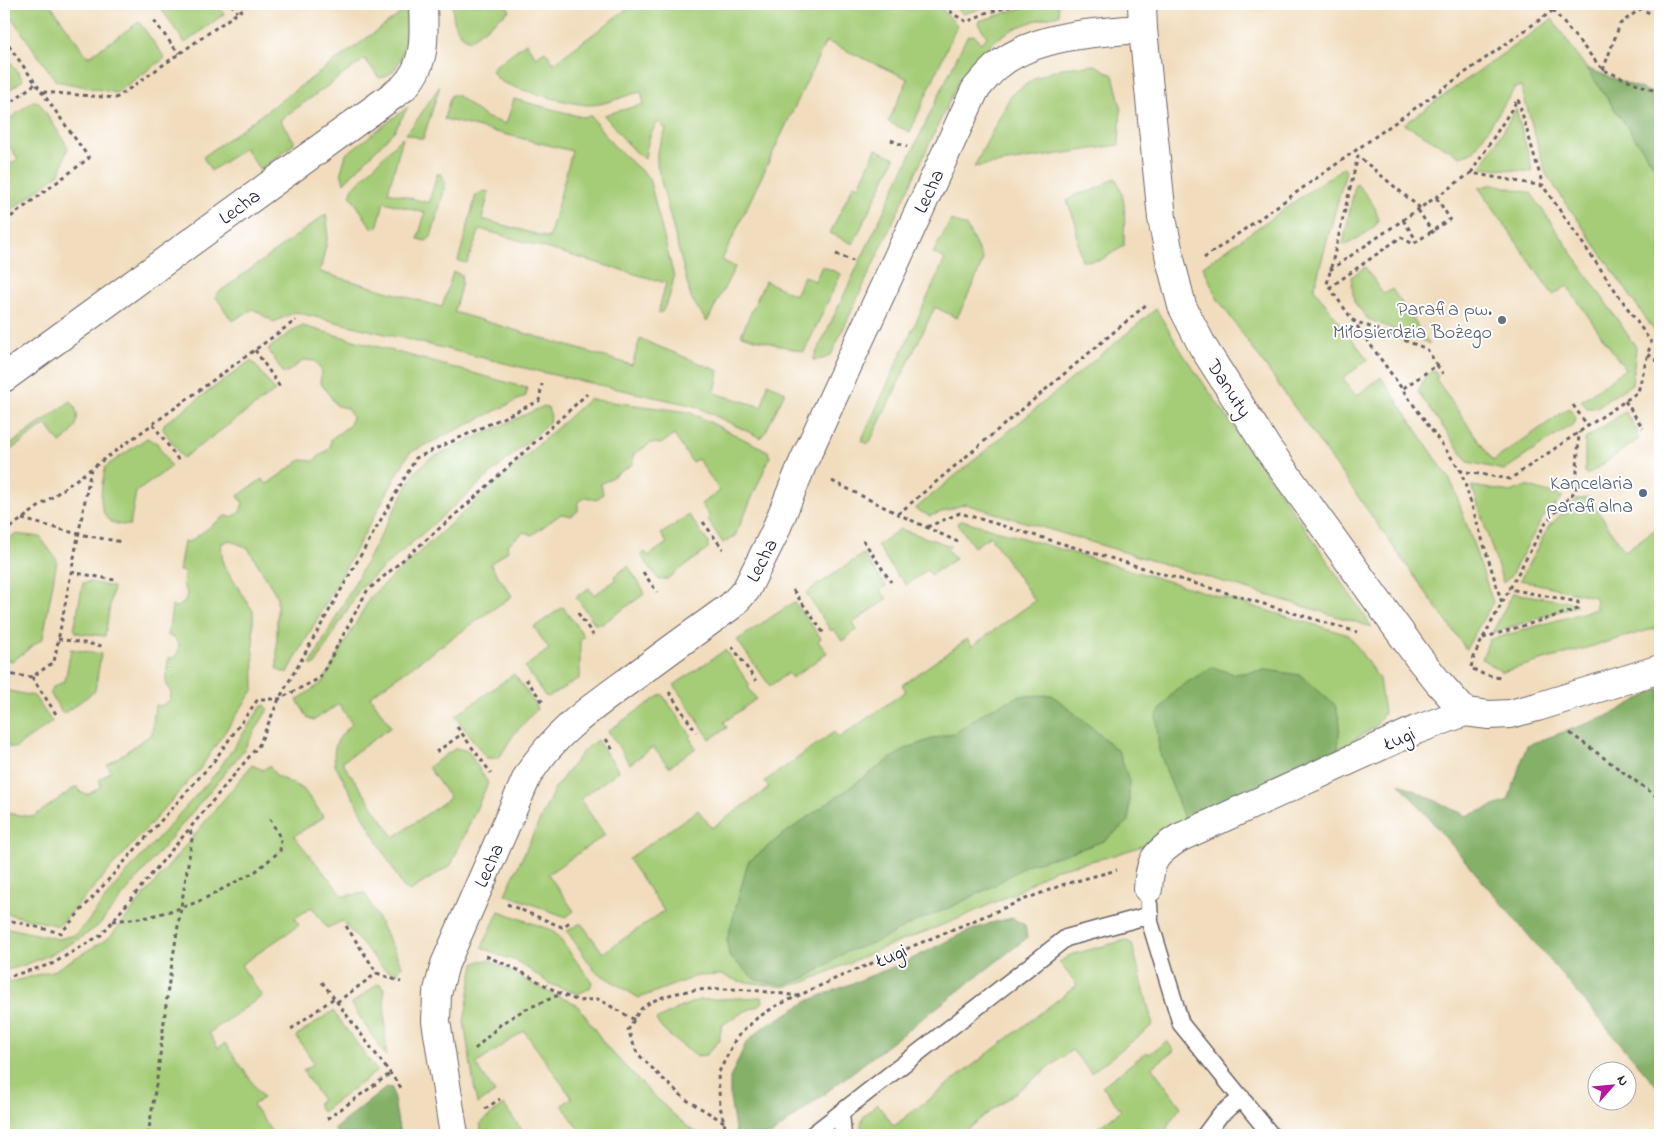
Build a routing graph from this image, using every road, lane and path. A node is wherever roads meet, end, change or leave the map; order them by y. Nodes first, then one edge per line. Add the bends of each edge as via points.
1 (232, 4) edge
2 (250, 4) edge
3 (423, 4) edge
4 (945, 4) edge
5 (1022, 4) edge
6 (1562, 4) edge
7 (1554, 10) junction
8 (238, 12) junction
9 (1143, 16) edge
10 (1660, 17) edge
11 (154, 21) dead end
12 (4, 39) edge
13 (178, 54) junction
14 (1603, 70) junction
15 (36, 83) junction
16 (43, 92) junction
17 (1660, 93) edge
18 (6, 106) dead end
19 (891, 140) dead end
20 (907, 147) dead end
21 (1471, 174) junction
22 (1544, 186) junction
23 (1436, 197) junction
24 (1419, 209) junction
25 (1403, 220) junction
26 (4, 222) edge
27 (1432, 231) junction
28 (1435, 236) dead end
29 (1418, 241) junction
30 (836, 254) dead end
31 (1201, 260) dead end
32 (853, 261) dead end
33 (1330, 270) junction
34 (1329, 288) junction
35 (1151, 301) dead end
36 (296, 320) dead end
37 (1351, 320) junction
38 (255, 350) junction
39 (1648, 354) junction
40 (1660, 362) edge
41 (1437, 364) junction
42 (1443, 374) dead end
43 (4, 378) edge
44 (542, 384) dead end
45 (280, 388) dead end
46 (1402, 389) junction
47 (587, 394) dead end
48 (1625, 401) junction
49 (1574, 405) dead end
50 (153, 424) junction
51 (1588, 426) junction
52 (1643, 428) dead end
53 (1579, 432) junction
54 (179, 461) dead end
55 (92, 468) junction
56 (1461, 471) junction
57 (831, 480) dead end
58 (898, 514) junction
59 (22, 519) junction
60 (703, 522) dead end
61 (927, 527) junction
62 (4, 532) edge
63 (78, 534) junction
64 (863, 540) dead end
65 (122, 542) dead end
66 (958, 542) dead end
67 (723, 549) dead end
68 (71, 572) junction
69 (643, 572) dead end
70 (115, 580) dead end
71 (891, 582) dead end
72 (1510, 589) junction
73 (794, 590) dead end
74 (657, 592) dead end
75 (1502, 603) junction
76 (578, 613) dead end
77 (1359, 633) dead end
78 (593, 635) dead end
79 (825, 635) dead end
80 (1483, 638) junction
81 (58, 639) junction
82 (730, 643) dead end
83 (102, 646) dead end
84 (1465, 662) dead end
85 (1471, 667) junction
86 (1660, 669) edge
87 (4, 674) edge
88 (32, 677) junction
89 (526, 678) dead end
90 (1507, 678) dead end
91 (756, 681) dead end
92 (669, 691) dead end
93 (279, 699) junction
94 (1537, 707) junction
95 (548, 708) dead end
96 (1465, 712) junction
97 (58, 717) dead end
98 (457, 727) dead end
99 (696, 732) dead end
100 (462, 734) junction
101 (436, 752) dead end
102 (494, 777) dead end
103 (1660, 799) edge
104 (270, 819) dead end
105 (190, 828) junction
106 (1154, 858) junction
107 (1149, 902) junction
108 (503, 903) dead end
109 (181, 908) junction
110 (4, 919) edge
111 (112, 921) junction
112 (570, 922) dead end
113 (346, 926) dead end
114 (479, 953) dead end
115 (377, 973) junction
116 (4, 978) edge
117 (322, 982) dead end
118 (401, 982) dead end
119 (561, 994) junction
120 (798, 996) junction
121 (334, 998) junction
122 (337, 1002) junction
123 (635, 1020) junction
124 (291, 1029) dead end
125 (472, 1051) dead end
126 (391, 1073) junction
127 (402, 1089) dead end
128 (1242, 1098) junction
129 (841, 1113) junction
130 (327, 1119) dead end
131 (724, 1122) junction
132 (148, 1135) edge
133 (454, 1135) edge
134 (727, 1135) edge
135 (812, 1135) edge
136 (843, 1135) edge
137 (1205, 1135) edge
138 (1271, 1135) edge

1 - 8 path
2 - 8 path
3 - 43 street, Lecha via 422,54 419,66 403,88
4 - 5 path via 953,14 967,22 985,13
6 - 7 path
7 - 14 path
7 - 31 path
8 - 13 path
9 - 96 street, Danuty via 1162,218 1182,306 1203,346 1268,449 1418,657
9 - 133 street, Lecha via 1110,31 1058,37 1016,54 996,67 975,90 746,590 731,606 583,715 536,761 444,964 440,980 436,1021
10 - 14 path via 1640,9 1620,24
11 - 13 path
12 - 15 path
13 - 16 path via 116,98
14 - 17 path
15 - 16 path
15 - 18 path
16 - 26 path via 89,158
19 - 20 path
21 - 22 path
21 - 22 path via 1518,99
21 - 23 path
22 - 39 path via 1651,342
23 - 24 path
23 - 27 path via 1450,218
24 - 25 path
24 - 27 path
24 - 33 path via 1358,156
25 - 29 path
25 - 33 path
27 - 28 path
27 - 29 path
29 - 34 path via 1413,244 1401,238
30 - 32 path
33 - 34 path
34 - 37 path
35 - 58 path
36 - 38 path
37 - 41 path via 1427,349
37 - 46 path
38 - 45 path
38 - 50 path
39 - 40 path
39 - 48 path via 1638,392
41 - 42 path
41 - 46 path
44 - 93 path via 539,401 416,458
46 - 56 path
47 - 93 path via 367,591 320,678
48 - 51 path
48 - 52 path
49 - 51 path
50 - 54 path
50 - 55 path
51 - 53 path
53 - 56 path via 1510,479
53 - 72 path via 1576,490 1546,522
55 - 59 path
55 - 63 path
56 - 75 path
57 - 58 path
58 - 61 path
59 - 62 path
59 - 63 path
60 - 67 path
61 - 66 path
61 - 77 path via 960,513
63 - 65 path
63 - 68 path
64 - 71 path
68 - 70 path
68 - 81 path
69 - 74 path
72 - 75 path
72 - 80 path via 1578,602 1578,609
73 - 79 path
75 - 80 path
76 - 78 path
80 - 85 path
81 - 83 path
81 - 88 path via 54,662
82 - 91 path
84 - 85 path
85 - 90 path via 1483,674
86 - 94 street, Ługi
87 - 88 path
88 - 97 path
89 - 95 path
92 - 99 path
93 - 105 path via 259,745
93 - 110 path via 258,699 214,761 61,933
94 - 96 street, Ługi via 1510,714
94 - 103 path
96 - 106 street, Ługi via 1416,730 1179,838
98 - 100 path
100 - 101 path
100 - 102 path
104 - 109 path via 280,839 280,851 243,879
105 - 109 path via 192,839
105 - 111 path
106 - 107 street via 1149,872
106 - 120 path, Ługi via 1048,890
107 - 128 lane via 1150,922 1181,1024
107 - 129 lane via 1066,938
108 - 112 path via 562,927
109 - 111 path via 148,917
109 - 132 path
111 - 116 path via 101,935 52,964
113 - 115 path
114 - 119 path
115 - 118 path
115 - 122 path
117 - 121 path
119 - 123 path via 579,1001 598,999
119 - 125 path via 502,1023
120 - 123 path via 714,989 676,993 644,1006
120 - 131 path, Ługi via 757,1018 731,1045 718,1074
121 - 122 path
121 - 124 path
122 - 126 path
123 - 131 path via 628,1030 637,1053 685,1099
126 - 127 path
126 - 130 path
128 - 137 lane via 1220,1115
128 - 138 lane
129 - 135 lane
129 - 136 lane
131 - 134 path, Ługi

